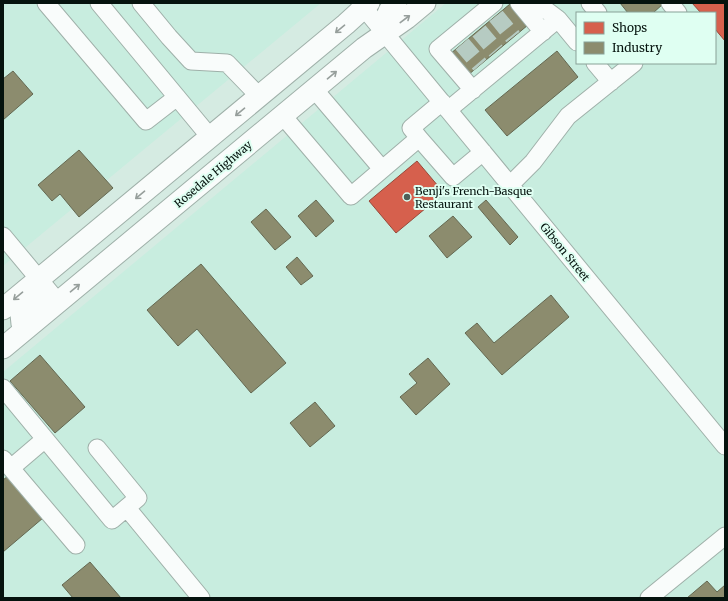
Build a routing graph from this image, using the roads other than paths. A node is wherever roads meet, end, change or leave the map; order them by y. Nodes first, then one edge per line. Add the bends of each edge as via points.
1 (46, 3) edge
2 (99, 3) edge
3 (141, 3) edge
4 (396, 3) edge
5 (425, 3) edge
6 (519, 3) edge
7 (539, 3) edge
8 (590, 3) edge
9 (670, 3) edge
10 (364, 5) edge
11 (493, 9) edge
12 (597, 12) edge
13 (677, 12) edge
14 (558, 19) junction
15 (543, 32) junction
16 (385, 33) junction
17 (576, 41) edge
18 (596, 64) edge
19 (633, 64) edge
20 (611, 82) junction
21 (314, 89) junction
22 (473, 90) junction
23 (259, 96) junction
24 (177, 97) junction
25 (445, 106) junction
26 (283, 116) junction
27 (210, 137) junction
28 (420, 138) junction
29 (483, 152) junction
30 (382, 169) junction
31 (510, 185) junction
32 (3, 236) edge
33 (39, 279) junction
34 (58, 302) junction
35 (3, 309) edge
36 (23, 331) junction
37 (3, 348) edge
38 (3, 388) edge
39 (45, 439) junction
40 (725, 446) edge
41 (97, 448) dead end
42 (7, 463) edge
43 (127, 508) junction
44 (725, 536) edge
45 (76, 545) dead end
46 (201, 598) edge
47 (649, 598) edge

1 - 24 street via 146,121
2 - 24 street
3 - 23 street via 191,61 227,63
4 - 16 main road via 389,11
16 -> 5 main road, Rosedale Highway
6 - 15 street
7 - 14 street
8 - 12 street
9 - 13 street
10 - 16 street, Gibson Street
10 -> 23 main road
11 - 22 street via 459,40 438,49
14 - 15 street
14 - 17 street
15 - 22 street via 518,43 485,70
21 -> 16 main road, Rosedale Highway
16 - 25 street, Gibson Street
18 - 20 street
19 - 20 street
20 - 31 street via 568,116 533,162
21 - 26 main road, Rosedale Highway
21 - 30 street
22 - 25 street
23 -> 27 main road
24 - 27 street
25 - 28 street via 411,128
25 - 29 street, Gibson Street
26 - 30 street via 351,196
34 -> 26 main road, Rosedale Highway
27 -> 33 main road
28 - 29 street via 453,177
28 - 30 street
29 - 31 street, Gibson Street
31 - 40 street, Gibson Street
32 - 33 street
33 - 34 street
33 -> 35 main road
33 - 36 main road via 39,298 21,314
34 - 36 main road, Rosedale Highway
36 - 37 main road, Rosedale Highway
38 - 39 street
39 - 42 street
39 - 43 street via 112,520
41 - 43 street via 138,498
42 - 45 street
43 - 46 street
44 - 47 street

